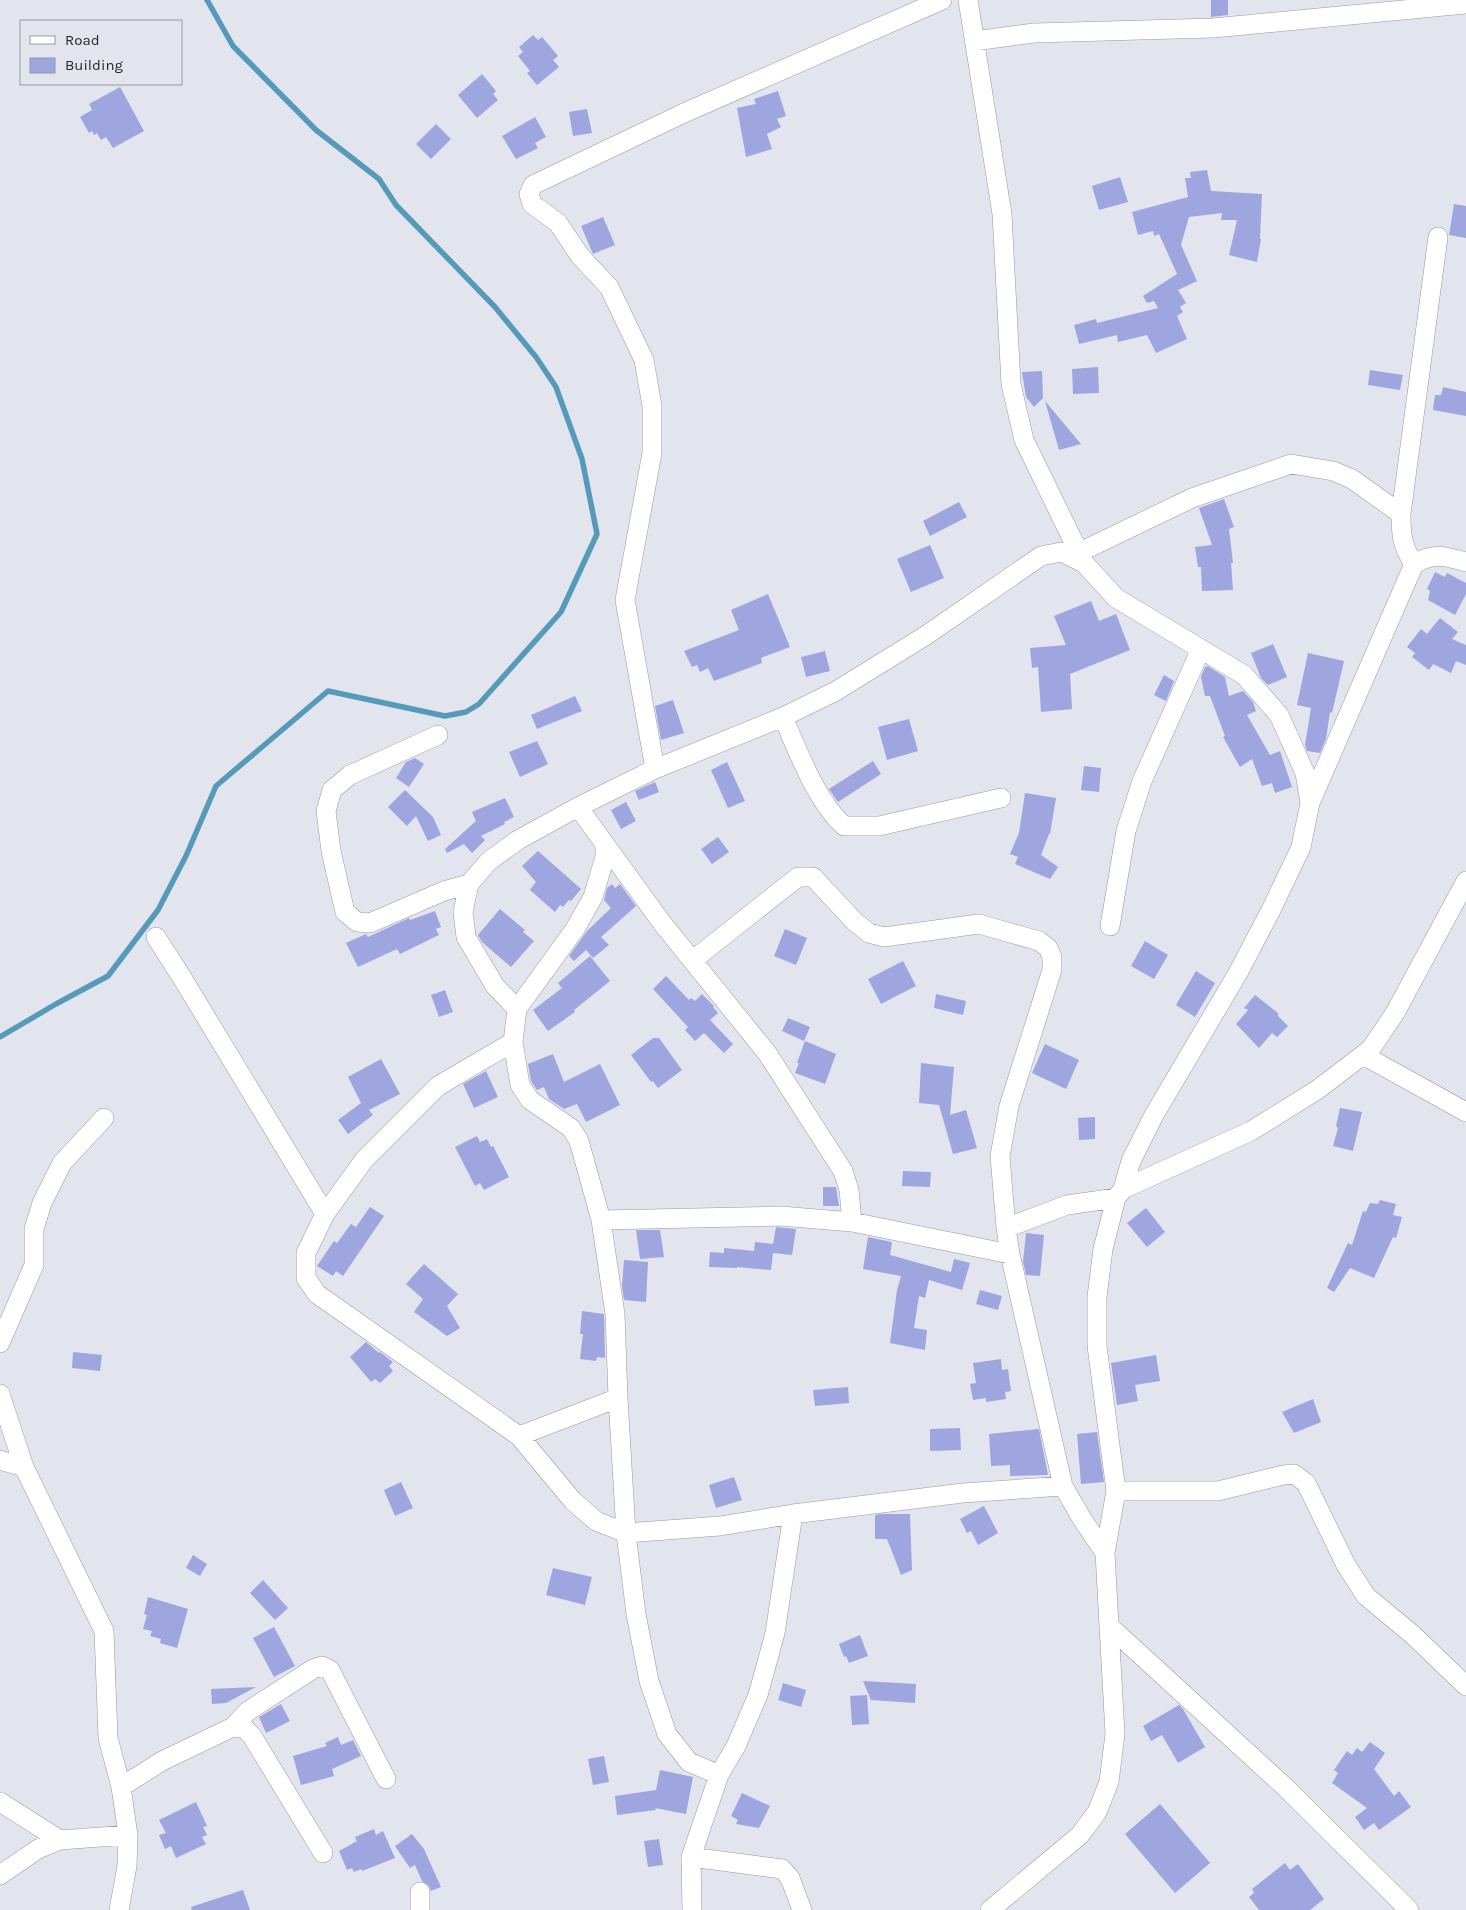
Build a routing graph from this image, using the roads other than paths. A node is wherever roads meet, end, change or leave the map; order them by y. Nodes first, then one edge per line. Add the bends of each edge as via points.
1 (942, 0) edge
2 (968, 0) edge
3 (1466, 4) edge
4 (974, 41) junction
5 (1438, 237) dead end
6 (1401, 514) junction
7 (1081, 558) junction
8 (1466, 562) edge
9 (1414, 564) junction
10 (1201, 649) junction
11 (783, 717) junction
12 (438, 735) dead end
13 (655, 769) junction
14 (1001, 798) dead end
15 (1310, 803) junction
16 (578, 807) junction
17 (605, 844) junction
18 (1466, 881) edge
19 (469, 884) junction
20 (1110, 926) dead end
21 (156, 937) dead end
22 (693, 960) junction
23 (517, 1009) junction
24 (513, 1042) junction
25 (1363, 1055) junction
26 (1466, 1112) edge
27 (104, 1118) dead end
28 (1120, 1194) junction
29 (325, 1214) junction
30 (601, 1220) junction
31 (852, 1222) junction
32 (1006, 1228) junction
33 (1010, 1254) junction
34 (0, 1343) edge
35 (0, 1394) edge
36 (618, 1398) junction
37 (519, 1436) junction
38 (0, 1460) edge
39 (24, 1467) junction
40 (1063, 1486) junction
41 (1116, 1491) junction
42 (793, 1514) junction
43 (626, 1533) junction
44 (1105, 1553) junction
45 (1109, 1626) junction
46 (1466, 1686) edge
47 (233, 1727) junction
48 (719, 1775) junction
49 (386, 1779) dead end
50 (121, 1787) junction
51 (0, 1802) edge
52 (128, 1835) junction
53 (60, 1840) junction
54 (324, 1853) dead end
55 (691, 1857) junction
56 (0, 1875) edge
57 (119, 1910) edge
58 (692, 1910) edge
59 (802, 1910) edge
60 (990, 1910) edge
61 (1409, 1910) edge

1 - 13 street via 684,113 533,185 529,194 532,204 558,222 580,256 609,287 644,360 652,406 652,453 625,600
2 - 4 street
3 - 4 street via 1213,28 1034,33
4 - 7 street via 1002,214 1011,384 1024,440
5 - 6 street
6 - 7 street via 1352,478 1333,471 1291,464 1192,498
6 - 9 street via 1401,537
7 - 10 street via 1116,598
7 - 11 street via 1061,552 1041,556 917,641 836,691
8 - 9 street via 1441,555 1427,556
9 - 15 street
10 - 15 street via 1244,675 1279,715 1305,772
10 - 20 street via 1142,781 1126,831
11 - 13 street
11 - 14 street via 802,762 833,816 844,826 879,826
12 - 19 street via 350,775 332,790 326,811 331,851 345,912 357,922 370,923 444,891
13 - 16 street
15 - 28 street via 1301,847 1275,901 1238,973 1154,1115
16 - 17 street
16 - 19 street via 518,840 489,861
17 - 22 street
17 - 23 street via 605,857 593,897 575,929
18 - 25 street via 1395,1013
19 - 23 street via 463,912 466,937 495,986
21 - 29 street
22 - 31 street via 767,1053 843,1171 849,1190
22 - 32 street via 798,877 813,877 869,933 884,937 979,924 1039,941 1048,948 1052,970 1009,1106 1000,1156
23 - 24 street
24 - 29 street via 438,1086 364,1160
24 - 30 street via 520,1085 530,1100 571,1128 579,1141
25 - 26 street
25 - 28 street via 1317,1090 1251,1130
27 - 34 street via 62,1163 42,1203 34,1229 34,1265
28 - 32 street via 1067,1205
28 - 41 street via 1102,1249 1097,1297 1097,1346
29 - 37 street via 306,1253 306,1278 317,1294
30 - 31 street via 780,1216
30 - 36 street via 615,1314
31 - 33 street
32 - 33 street
33 - 40 street
35 - 39 street
36 - 37 street
36 - 43 street
37 - 43 street via 573,1501 596,1521
38 - 39 street
39 - 50 street via 104,1631 108,1738
40 - 42 street via 963,1493
40 - 44 street
41 - 44 street
41 - 46 street via 1218,1491 1294,1474 1306,1483 1346,1566 1366,1596
42 - 43 street via 720,1526
42 - 48 street via 775,1633 758,1695 736,1746
43 - 48 street via 636,1614 649,1681 667,1734 690,1762
44 - 45 street
45 - 60 street via 1115,1734 1109,1782 1097,1812 1080,1835
45 - 61 street via 1285,1787
47 - 49 street via 248,1712 322,1666 330,1670
47 - 50 street via 162,1761
47 - 54 street via 244,1728 252,1736
48 - 55 street
50 - 52 street
51 - 53 street
52 - 53 street
52 - 57 street via 127,1866
53 - 56 street via 38,1849
55 - 58 street
55 - 59 street via 782,1868 790,1878

